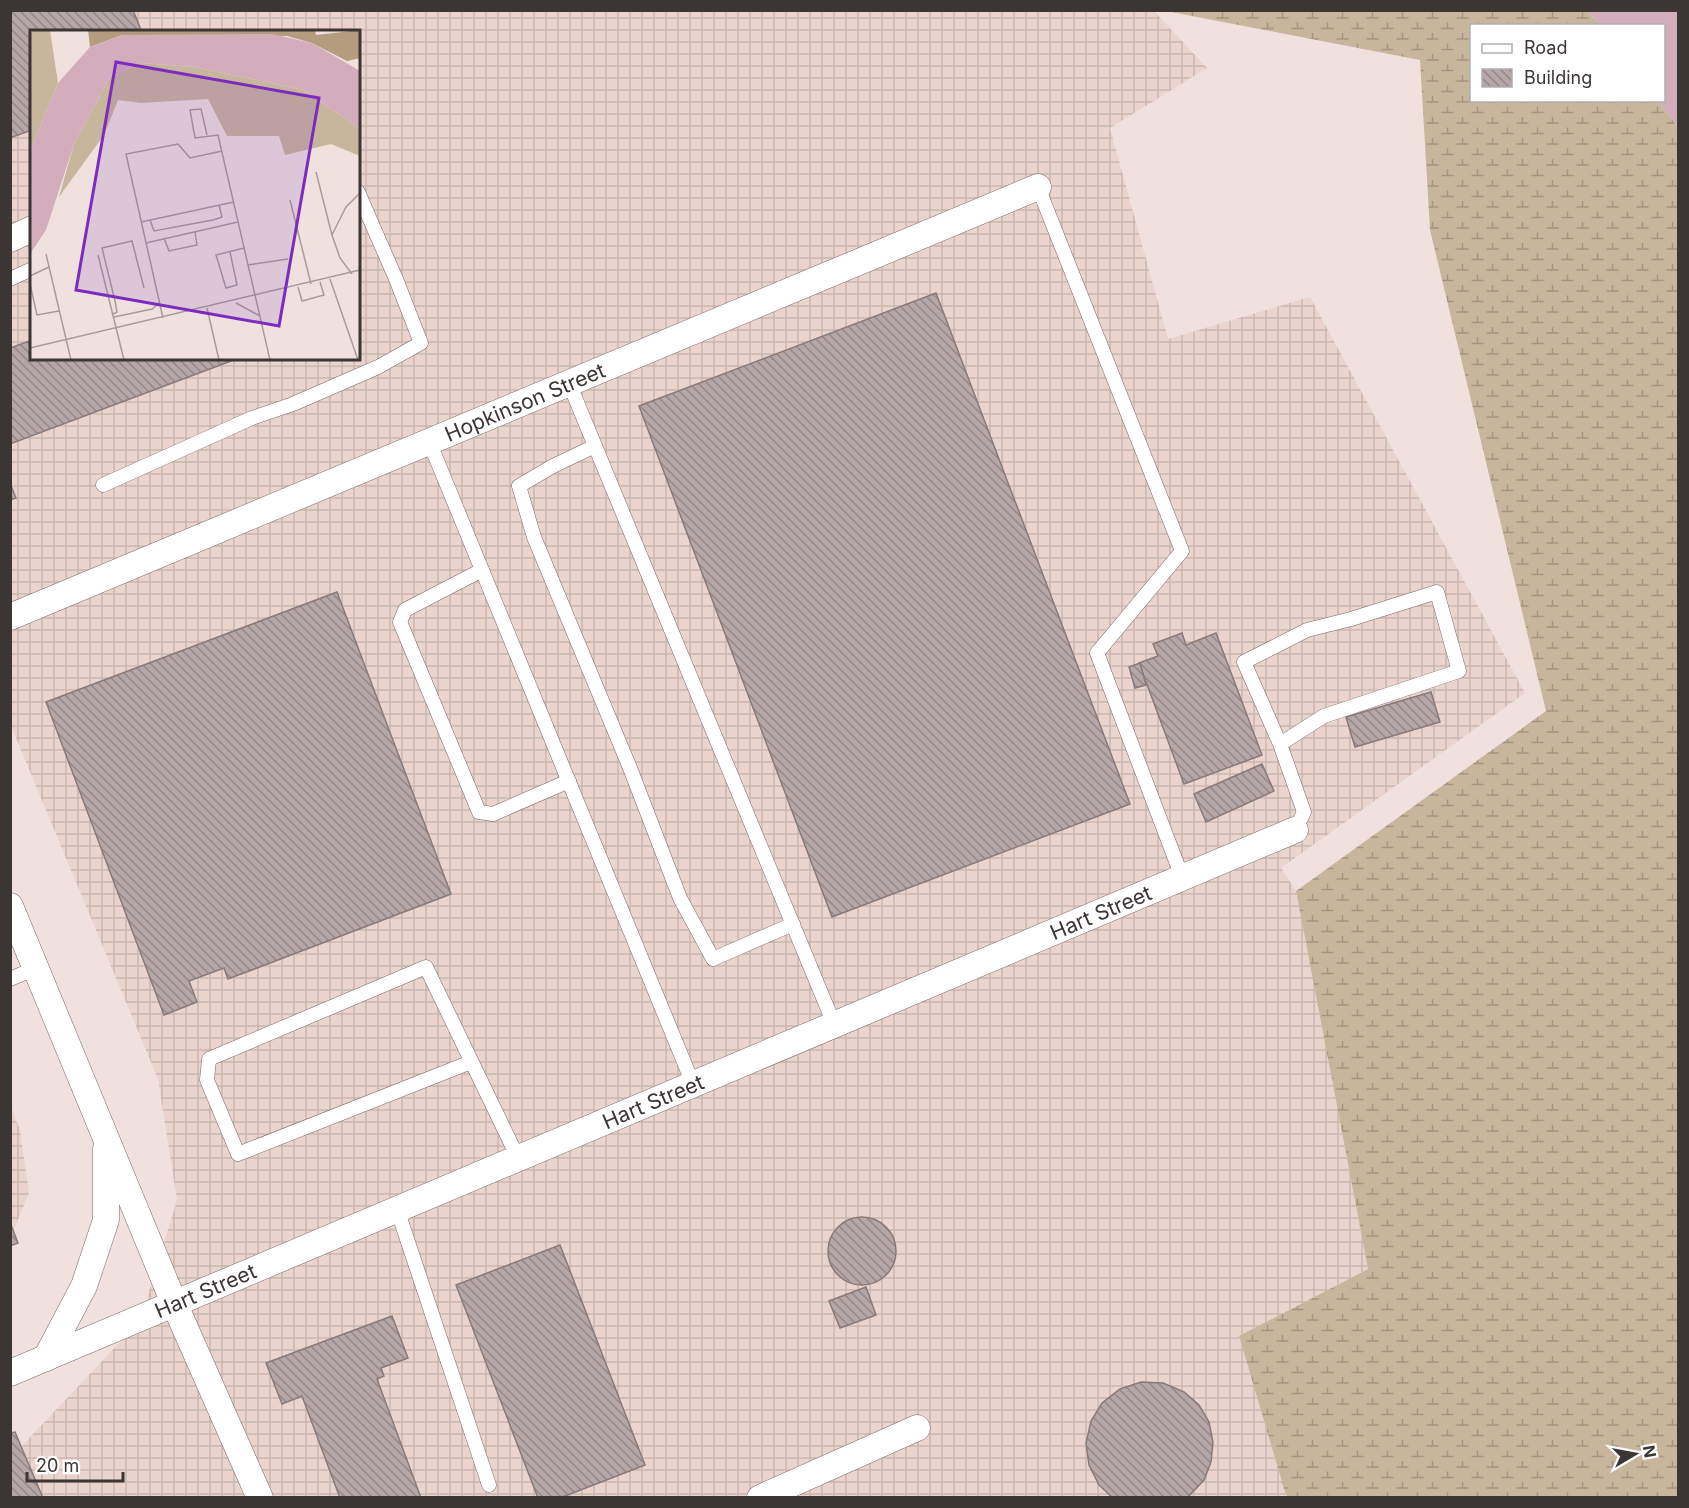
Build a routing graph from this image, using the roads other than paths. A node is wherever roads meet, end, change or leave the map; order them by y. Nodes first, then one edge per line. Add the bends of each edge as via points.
1 (1038, 187) joint
2 (360, 197) edge
3 (30, 230) edge
4 (10, 238) edge
5 (30, 270) edge
6 (10, 279) edge
7 (568, 383) junction
8 (429, 441) junction
9 (595, 446) junction
10 (103, 485) dead end
11 (482, 570) junction
12 (10, 617) edge
13 (1280, 744) junction
14 (568, 781) junction
15 (1295, 830) joint
16 (1182, 877) junction
17 (10, 906) edge
18 (793, 924) junction
19 (36, 968) junction
20 (10, 979) edge
21 (834, 1024) junction
22 (471, 1062) junction
23 (693, 1084) junction
24 (105, 1134) junction
25 (518, 1158) junction
26 (397, 1209) junction
27 (174, 1303) junction
28 (46, 1358) junction
29 (10, 1373) edge
30 (917, 1428) dead end
31 (489, 1485) dead end
32 (260, 1497) edge
33 (760, 1497) edge

1 - 7 street, Hopkinson Street
1 - 16 lane via 1182,551 1097,653
2 - 10 lane via 421,343 378,367
3 - 4 street
5 - 6 lane
7 - 8 street, Hopkinson Street
7 - 9 lane
8 - 11 lane
8 - 12 street, Hopkinson Street
9 - 18 lane
9 - 18 lane via 519,486 534,537 680,898 713,959
11 - 14 lane
11 - 14 lane via 405,610 400,622 479,812 493,814
13 - 13 lane via 1244,662 1307,630 1437,592 1459,671 1323,716
13 - 15 lane via 1304,812
14 - 23 lane
15 - 16 street, Hart Street
16 - 21 street, Hart Street
17 - 19 street
18 - 21 lane
19 - 20 lane
19 - 24 street
21 - 23 street, Hart Street
22 - 22 lane via 426,967 209,1059 207,1080 238,1154
22 - 25 lane
23 - 25 street, Hart Street
24 - 27 street
24 - 28 street via 106,1221 84,1286
25 - 26 street, Hart Street
26 - 27 street, Hart Street
26 - 31 lane
27 - 28 street, Hart Street
27 - 32 street
28 - 29 street, Hart Street
30 - 33 street

